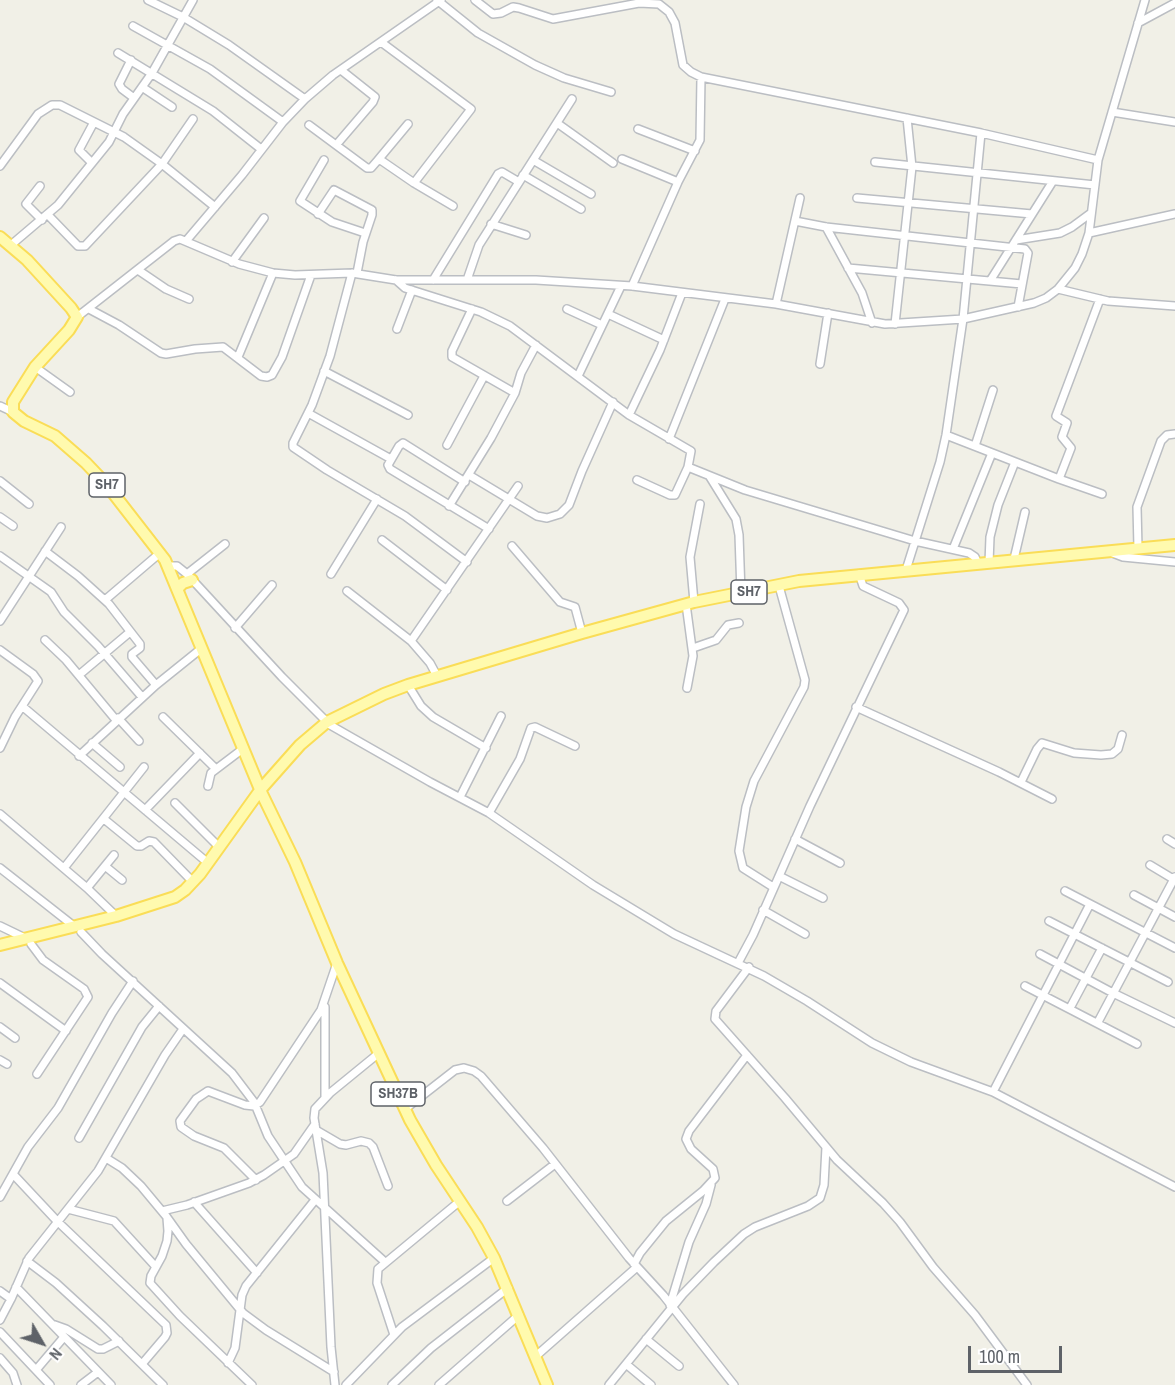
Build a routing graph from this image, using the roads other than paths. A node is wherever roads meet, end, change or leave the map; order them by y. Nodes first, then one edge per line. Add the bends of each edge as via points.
1 (148, 0) edge
2 (193, 0) edge
3 (475, 0) edge
4 (603, 0) edge
5 (1145, 0) edge
6 (438, 1) edge
7 (1175, 3) edge
8 (514, 4) edge
9 (601, 9) junction
10 (183, 17) junction
11 (1138, 23) junction
12 (133, 26) dead end
13 (381, 42) junction
14 (168, 45) junction
15 (118, 53) dead end
16 (130, 60) junction
17 (341, 70) junction
18 (152, 73) junction
19 (701, 77) junction
20 (142, 87) junction
21 (611, 92) dead end
22 (134, 98) junction
23 (305, 99) junction
24 (572, 99) dead end
25 (172, 107) dead end
26 (1112, 112) junction
27 (907, 118) junction
28 (193, 120) dead end
29 (94, 122) junction
30 (283, 122) junction
31 (1175, 122) edge
32 (557, 123) junction
33 (408, 124) dead end
34 (309, 125) dead end
35 (638, 129) dead end
36 (115, 132) junction
37 (981, 133) junction
38 (337, 144) junction
39 (261, 149) junction
40 (695, 151) junction
41 (622, 159) dead end
42 (324, 160) dead end
43 (378, 160) junction
44 (533, 160) junction
45 (1098, 160) junction
46 (875, 162) dead end
47 (92, 163) junction
48 (613, 163) dead end
49 (162, 164) junction
50 (0, 166) edge
51 (912, 167) junction
52 (977, 173) junction
53 (521, 178) junction
54 (1053, 181) junction
55 (678, 182) junction
56 (414, 183) junction
57 (1095, 185) junction
58 (40, 186) dead end
59 (591, 194) dead end
60 (800, 198) dead end
61 (857, 198) dead end
62 (907, 201) junction
63 (453, 206) dead end
64 (215, 207) junction
65 (974, 208) junction
66 (581, 209) dead end
67 (1091, 213) junction
68 (318, 214) junction
69 (1032, 214) junction
70 (1175, 214) edge
71 (45, 218) junction
72 (264, 218) dead end
73 (795, 221) junction
74 (491, 224) junction
75 (826, 227) junction
76 (365, 233) junction
77 (1089, 233) junction
78 (526, 235) dead end
79 (904, 235) junction
80 (0, 237) edge
81 (1016, 240) junction
82 (186, 241) junction
83 (971, 242) junction
84 (11, 245) junction
85 (1011, 247) junction
86 (232, 262) junction
87 (848, 268) junction
88 (138, 270) junction
89 (273, 273) junction
90 (354, 273) junction
91 (900, 273) junction
92 (311, 274) junction
93 (967, 279) junction
94 (396, 280) junction
95 (433, 280) junction
96 (467, 280) junction
97 (990, 281) junction
98 (1022, 284) junction
99 (621, 286) junction
100 (632, 286) junction
101 (1058, 289) junction
102 (412, 290) junction
103 (682, 293) junction
104 (189, 298) dead end
105 (725, 299) junction
106 (1100, 299) junction
107 (776, 304) junction
108 (1175, 306) edge
109 (1018, 307) junction
110 (89, 309) junction
111 (472, 309) junction
112 (567, 309) dead end
113 (608, 314) junction
114 (828, 314) junction
115 (77, 317) junction
116 (963, 319) junction
117 (872, 323) junction
118 (896, 324) junction
119 (602, 326) junction
120 (397, 329) dead end
121 (664, 340) junction
122 (536, 345) junction
123 (238, 357) junction
124 (820, 364) dead end
125 (35, 367) junction
126 (324, 372) junction
127 (484, 376) junction
128 (578, 376) junction
129 (993, 390) dead end
130 (70, 392) dead end
131 (515, 393) junction
132 (613, 402) junction
133 (0, 406) edge
134 (13, 412) junction
135 (308, 413) junction
136 (408, 415) dead end
137 (629, 415) junction
138 (1175, 434) edge
139 (946, 435) junction
140 (669, 439) junction
141 (447, 445) dead end
142 (975, 446) junction
143 (992, 453) junction
144 (391, 459) junction
145 (1015, 462) junction
146 (688, 467) junction
147 (710, 477) junction
148 (467, 478) junction
149 (1059, 479) junction
150 (636, 480) dead end
151 (0, 481) edge
152 (518, 486) dead end
153 (1102, 494) dead end
154 (377, 499) junction
155 (510, 499) junction
156 (29, 504) dead end
157 (700, 504) dead end
158 (449, 506) junction
159 (1025, 512) dead end
160 (0, 517) edge
161 (13, 526) dead end
162 (61, 527) dead end
163 (489, 529) junction
164 (382, 540) dead end
165 (915, 541) junction
166 (225, 544) dead end
167 (1175, 545) edge
168 (512, 546) dead end
169 (1138, 548) junction
170 (953, 549) junction
171 (45, 551) junction
172 (1109, 551) junction
173 (159, 553) junction
174 (0, 556) edge
175 (1014, 559) junction
176 (467, 562) junction
177 (1175, 562) edge
178 (983, 563) junction
179 (168, 566) junction
180 (906, 570) junction
181 (331, 574) dead end
182 (859, 574) junction
183 (28, 576) junction
184 (190, 577) junction
185 (272, 585) dead end
186 (779, 586) junction
187 (178, 588) junction
188 (447, 590) junction
189 (347, 591) dead end
190 (741, 593) junction
191 (105, 600) junction
192 (690, 603) junction
193 (0, 621) edge
194 (739, 623) dead end
195 (235, 628) junction
196 (130, 632) junction
197 (582, 633) junction
198 (45, 640) dead end
199 (411, 641) junction
200 (202, 648) junction
201 (693, 648) junction
202 (0, 650) edge
203 (105, 653) junction
204 (79, 675) junction
205 (437, 676) junction
206 (156, 685) junction
207 (408, 685) junction
208 (687, 688) dead end
209 (142, 697) junction
210 (21, 706) junction
211 (856, 707) junction
212 (501, 716) dead end
213 (164, 717) dead end
214 (117, 719) junction
215 (329, 723) junction
216 (1122, 735) dead end
217 (2, 739) edge
218 (139, 741) dead end
219 (93, 743) junction
220 (575, 746) dead end
221 (0, 748) edge
222 (244, 748) junction
223 (486, 748) junction
224 (200, 753) junction
225 (79, 756) junction
226 (120, 767) dead end
227 (144, 767) dead end
228 (216, 769) junction
229 (1021, 782) junction
230 (208, 786) dead end
231 (261, 792) junction
232 (125, 794) junction
233 (460, 797) junction
234 (1052, 799) dead end
235 (175, 803) dead end
236 (145, 810) junction
237 (489, 813) junction
238 (0, 814) edge
239 (104, 819) junction
240 (795, 839) junction
241 (1167, 839) dead end
242 (1175, 844) edge
243 (219, 847) junction
244 (114, 855) dead end
245 (208, 863) junction
246 (840, 863) dead end
247 (1150, 865) dead end
248 (105, 866) junction
249 (64, 867) junction
250 (0, 868) edge
251 (779, 876) junction
252 (1175, 879) edge
253 (122, 880) dead end
254 (193, 882) junction
255 (773, 887) junction
256 (87, 888) junction
257 (1065, 891) dead end
258 (1134, 895) dead end
259 (823, 898) dead end
260 (1090, 904) junction
261 (1158, 908) junction
262 (763, 910) junction
263 (116, 916) junction
264 (1175, 917) edge
265 (1049, 921) dead end
266 (0, 926) edge
267 (78, 929) junction
268 (1074, 933) junction
269 (1145, 933) junction
270 (805, 934) dead end
271 (29, 942) junction
272 (0, 945) edge
273 (1102, 948) junction
274 (1175, 948) edge
275 (0, 952) edge
276 (1040, 954) dead end
277 (1129, 962) junction
278 (337, 963) junction
279 (738, 963) junction
280 (1059, 965) junction
281 (749, 968) junction
282 (1085, 978) junction
283 (133, 981) junction
284 (1168, 981) dead end
285 (0, 983) edge
286 (1024, 986) dead end
287 (1113, 993) junction
288 (1043, 995) junction
289 (325, 1001) junction
290 (159, 1006) junction
291 (1070, 1008) junction
292 (1098, 1022) junction
293 (1175, 1023) edge
294 (0, 1027) edge
295 (183, 1029) junction
296 (66, 1031) junction
297 (15, 1038) dead end
298 (1137, 1044) dead end
299 (379, 1053) junction
300 (747, 1055) junction
301 (37, 1074) dead end
302 (993, 1092) junction
303 (325, 1097) junction
304 (254, 1106) junction
305 (405, 1109) junction
306 (315, 1127) junction
307 (79, 1138) dead end
308 (826, 1147) junction
309 (106, 1158) junction
310 (284, 1161) junction
311 (555, 1164) junction
312 (13, 1174) junction
313 (256, 1180) junction
314 (712, 1182) junction
315 (388, 1186) dead end
316 (1175, 1187) edge
317 (0, 1197) edge
318 (315, 1200) junction
319 (507, 1201) dead end
320 (194, 1202) junction
321 (460, 1202) junction
322 (324, 1207) junction
323 (68, 1209) junction
324 (164, 1213) junction
325 (57, 1221) junction
326 (494, 1258) junction
327 (27, 1261) junction
328 (385, 1262) junction
329 (635, 1265) junction
330 (156, 1268) junction
331 (257, 1273) junction
332 (16, 1287) junction
333 (507, 1288) junction
334 (0, 1291) edge
335 (11, 1299) junction
336 (671, 1306) junction
337 (240, 1309) junction
338 (519, 1315) junction
339 (0, 1320) edge
340 (52, 1324) junction
341 (0, 1332) edge
342 (394, 1335) junction
343 (64, 1337) junction
344 (646, 1339) junction
345 (119, 1341) junction
346 (536, 1356) junction
347 (0, 1358) edge
348 (228, 1363) junction
349 (142, 1364) junction
350 (626, 1364) junction
351 (679, 1366) dead end
352 (36, 1370) junction
353 (98, 1372) junction
354 (334, 1372) junction
355 (731, 1383) edge
356 (17, 1385) edge
357 (51, 1385) edge
358 (81, 1385) edge
359 (111, 1385) edge
360 (164, 1385) edge
361 (252, 1385) edge
362 (335, 1385) edge
363 (346, 1385) edge
364 (392, 1385) edge
365 (439, 1385) edge
366 (547, 1385) edge
367 (609, 1385) edge
368 (651, 1385) edge
369 (1027, 1385) edge

1 - 10 street
2 - 10 street
3 - 8 street via 493,14
4 - 9 street
5 - 11 street
6 - 13 street
6 - 21 street via 478,33 535,65
7 - 11 street
8 - 9 street via 553,19
9 - 19 street via 650,3 664,8 675,22 683,64
10 - 14 street
10 - 23 street
11 - 26 street
12 - 14 street
13 - 17 street
13 - 56 street via 471,109
14 - 18 street
14 - 30 street via 234,85
15 - 16 street
16 - 18 street
16 - 22 street via 119,84
17 - 23 street
17 - 38 street via 375,98
18 - 20 street
18 - 39 street via 213,111
19 - 27 street
19 - 40 street via 701,134
20 - 22 street
20 - 25 street
22 - 36 street
23 - 30 street
24 - 32 street
26 - 31 street
26 - 45 street
27 - 37 street
27 - 51 street
28 - 49 street
29 - 36 street
29 - 47 street via 79,150
29 - 50 street via 60,105 52,105 34,119
30 - 39 street
32 - 44 street
32 - 48 street
33 - 43 street
34 - 38 street
35 - 40 street
36 - 47 street
36 - 49 street
37 - 45 street
37 - 52 street
38 - 43 street via 367,168
39 - 64 street
40 - 55 street
41 - 55 street
42 - 68 street via 300,201
43 - 56 street
44 - 53 street
44 - 59 street
45 - 57 street
46 - 51 street
47 - 71 street
49 - 64 street
49 - 71 street via 85,246 75,243
51 - 52 street
51 - 62 street
52 - 54 street
52 - 65 street
53 - 66 street
53 - 74 street
53 - 95 street via 498,174
54 - 57 street
54 - 69 street
55 - 100 street
56 - 63 street
57 - 67 street
58 - 71 street via 26,204
60 - 73 street
61 - 62 street
62 - 65 street
62 - 79 street
64 - 82 street
65 - 69 street
65 - 83 street
67 - 77 street
67 - 81 street via 1060,233
68 - 76 street
68 - 76 street via 336,190 372,210
69 - 81 street
70 - 77 street
71 - 84 street
72 - 86 street
73 - 75 street
73 - 107 street
74 - 78 street
74 - 96 street via 476,251
75 - 79 street
75 - 87 street
76 - 90 street
77 - 101 street via 1075,268
79 - 83 street
79 - 91 street
80 - 84 main road
81 - 85 street
82 - 86 street
82 - 88 street via 174,241
83 - 85 street
83 - 93 street
84 - 115 main road
85 - 97 street
85 - 98 street via 1028,253
86 - 89 street
87 - 91 street
87 - 117 street
88 - 104 street via 166,289
88 - 110 street
89 - 92 street
89 - 123 street
90 - 92 street
90 - 94 street
90 - 126 street
91 - 93 street
91 - 118 street
92 - 123 street via 272,375 261,376
93 - 97 street
93 - 116 street
94 - 95 street
94 - 102 street
95 - 96 street
96 - 99 street via 525,279
97 - 98 street
98 - 109 street
99 - 100 street
99 - 113 street
100 - 103 street
101 - 106 street
101 - 109 street via 1046,298
102 - 111 street
102 - 120 street
103 - 105 street
103 - 121 street
105 - 107 street
105 - 140 street
106 - 108 street
106 - 149 street via 1056,416 1067,423 1062,436 1071,448
107 - 114 street
109 - 116 street
110 - 115 street
110 - 123 street via 160,353 214,346
111 - 122 street via 510,326
111 - 127 street via 451,354
112 - 119 street
113 - 119 street
113 - 121 street
114 - 117 street
114 - 124 street
115 - 125 main road
116 - 118 street
116 - 139 street
117 - 118 street
119 - 128 street
121 - 137 street
122 - 128 street
122 - 131 street
125 - 130 street
125 - 134 main road via 13,402
126 - 135 street
126 - 136 street
127 - 131 street
127 - 141 street
128 - 132 street
129 - 142 street
131 - 148 street
132 - 137 street
132 - 155 street via 565,510 542,518
133 - 134 street
134 - 173 main road, SH7 via 55,436 98,474
135 - 144 street
135 - 154 street via 293,447
137 - 140 street
138 - 169 street via 1161,441 1137,507
139 - 142 street
139 - 165 street
140 - 146 street via 691,451
142 - 143 street
143 - 145 street
143 - 170 street
144 - 148 street via 403,443
144 - 158 street via 390,470
145 - 149 street
145 - 178 street
146 - 147 street
146 - 150 street via 675,495
147 - 165 street
147 - 190 street via 736,519
148 - 155 street
148 - 158 street
149 - 153 street
151 - 156 street
152 - 155 street
154 - 176 street
154 - 181 street
155 - 163 street
157 - 192 street via 690,557
158 - 163 street
159 - 175 street
160 - 161 street
162 - 171 street
163 - 176 street
164 - 188 street
165 - 170 street
165 - 180 street
166 - 184 street
167 - 169 main road, SH7
168 - 197 street via 560,602 575,607
169 - 172 main road, SH7
170 - 178 street
171 - 183 street
171 - 191 street
172 - 175 main road, SH7
172 - 177 street via 1117,556
173 - 179 main road, SH7
173 - 191 street
174 - 183 street
175 - 178 main road, SH7
176 - 188 street
178 - 180 main road, SH7
179 - 184 street via 177,566
179 - 187 main road, SH7
180 - 182 main road, SH7
182 - 186 main road, SH7
182 - 211 street via 863,586 899,603 904,610
183 - 193 street
183 - 203 street via 51,592 64,612
184 - 187 main road
184 - 195 street
185 - 195 street
186 - 190 main road, SH7
186 - 255 street via 804,687 754,781 739,851 747,872
187 - 200 main road, SH7
188 - 199 street
189 - 199 street
190 - 192 main road, SH7
191 - 196 street
192 - 197 main road, SH7
192 - 201 street
194 - 201 street via 728,625 717,640
195 - 215 street
196 - 203 street
196 - 206 street via 141,646 132,657
197 - 205 main road, SH7
198 - 204 street
199 - 205 street
200 - 206 street
200 - 222 main road, SH7
201 - 208 street
202 - 210 street via 37,677 37,684
203 - 204 street
203 - 209 street
204 - 214 street
205 - 207 main road, SH7
206 - 209 street
207 - 215 main road, SH7 via 376,697
207 - 223 street via 433,717
209 - 214 street
210 - 217 street
210 - 225 street
211 - 229 street
211 - 240 street
212 - 223 street
213 - 224 street
214 - 218 street
214 - 219 street
215 - 231 main road, SH7
215 - 233 street
216 - 229 street via 1116,751 1101,755 1074,753 1042,743
217 - 221 street
219 - 225 street
219 - 226 street
220 - 237 street via 531,728 520,759
222 - 228 street
222 - 231 main road, SH7
223 - 233 street
224 - 228 street
224 - 236 street
225 - 232 street
227 - 232 street
228 - 230 street
229 - 234 street
231 - 243 main road
231 - 267 main road via 189,893 159,909
231 - 278 main road, SH37B
232 - 236 street
232 - 239 street
233 - 237 street
235 - 243 street
236 - 245 street
237 - 279 street via 616,899 688,941
238 - 249 street
239 - 249 street
239 - 254 street via 137,846 154,842
240 - 246 street
240 - 251 street
241 - 242 street
243 - 245 main road
244 - 248 street
245 - 254 main road
247 - 252 street
248 - 253 street
248 - 256 street
249 - 256 street
250 - 267 street
251 - 255 street
251 - 259 street
252 - 261 street
254 - 263 main road via 175,897
255 - 262 street
256 - 263 street
257 - 260 street
258 - 261 street
260 - 268 street
260 - 269 street
261 - 264 street
261 - 269 street
262 - 270 street
262 - 279 street
263 - 267 main road
265 - 268 street
266 - 271 street
267 - 271 main road
267 - 283 street
268 - 273 street
268 - 280 street
269 - 274 street
269 - 277 street
271 - 272 main road
271 - 275 main road
271 - 296 street via 43,960 87,993 86,1002
273 - 277 street
273 - 282 street
276 - 280 street
277 - 284 street
277 - 287 street
278 - 289 street
278 - 299 main road, SH37B
279 - 281 street
280 - 282 street
280 - 288 street
281 - 300 street via 714,1016
281 - 302 street via 892,1053
282 - 287 street
282 - 291 street
283 - 290 street
283 - 312 street via 58,1108
285 - 296 street
286 - 288 street
287 - 292 street
287 - 293 street
288 - 291 street
288 - 302 street
289 - 303 street
289 - 304 street via 267,1094
290 - 295 street
290 - 307 street via 142,1027
291 - 292 street
292 - 298 street
294 - 297 street
295 - 304 street via 232,1073
295 - 309 street
296 - 301 street
299 - 303 street
299 - 305 main road, SH37B
300 - 308 street
300 - 314 street via 686,1138 691,1149 713,1169
302 - 316 street
303 - 306 street via 315,1109
304 - 310 street
304 - 313 street via 208,1090 196,1099 180,1125 194,1136 224,1148
305 - 311 street via 455,1070 474,1071
305 - 321 main road, SH37B
306 - 310 street
306 - 315 street via 340,1144 369,1143
306 - 322 street
308 - 336 street via 820,1198 744,1234
308 - 369 street via 900,1222
309 - 323 street
309 - 324 street via 132,1177
310 - 313 street
310 - 318 street
311 - 319 street
311 - 329 street
312 - 317 street
312 - 325 street
313 - 320 street
314 - 329 street via 666,1221
314 - 336 street via 685,1253
318 - 322 street
318 - 331 street
320 - 324 street
320 - 331 street
321 - 326 main road, SH37B
321 - 328 street
322 - 328 street
322 - 354 street
323 - 325 street
323 - 330 street via 114,1221
324 - 330 street via 167,1241
324 - 337 street
325 - 327 street
325 - 349 street via 166,1325 167,1333
326 - 333 main road, SH37B
326 - 342 street
327 - 332 street
327 - 345 street
328 - 342 street via 376,1277
329 - 336 street
329 - 346 street
330 - 348 street via 150,1279 154,1288
331 - 337 street via 246,1286
332 - 335 street
332 - 340 street
333 - 338 main road, SH37B
333 - 364 street via 431,1348
334 - 335 street
335 - 339 street
336 - 344 street
336 - 355 street
337 - 348 street via 235,1348
337 - 354 street
338 - 346 main road, SH37B
338 - 365 street
340 - 343 street
340 - 345 street via 98,1349
341 - 352 street
342 - 363 street
343 - 352 street
343 - 353 street
344 - 350 street
344 - 351 street
345 - 349 street
346 - 366 main road, SH37B
347 - 356 street via 13,1373
348 - 361 street
349 - 360 street
350 - 367 street
350 - 368 street
352 - 357 street
353 - 358 street
353 - 359 street
354 - 362 street

